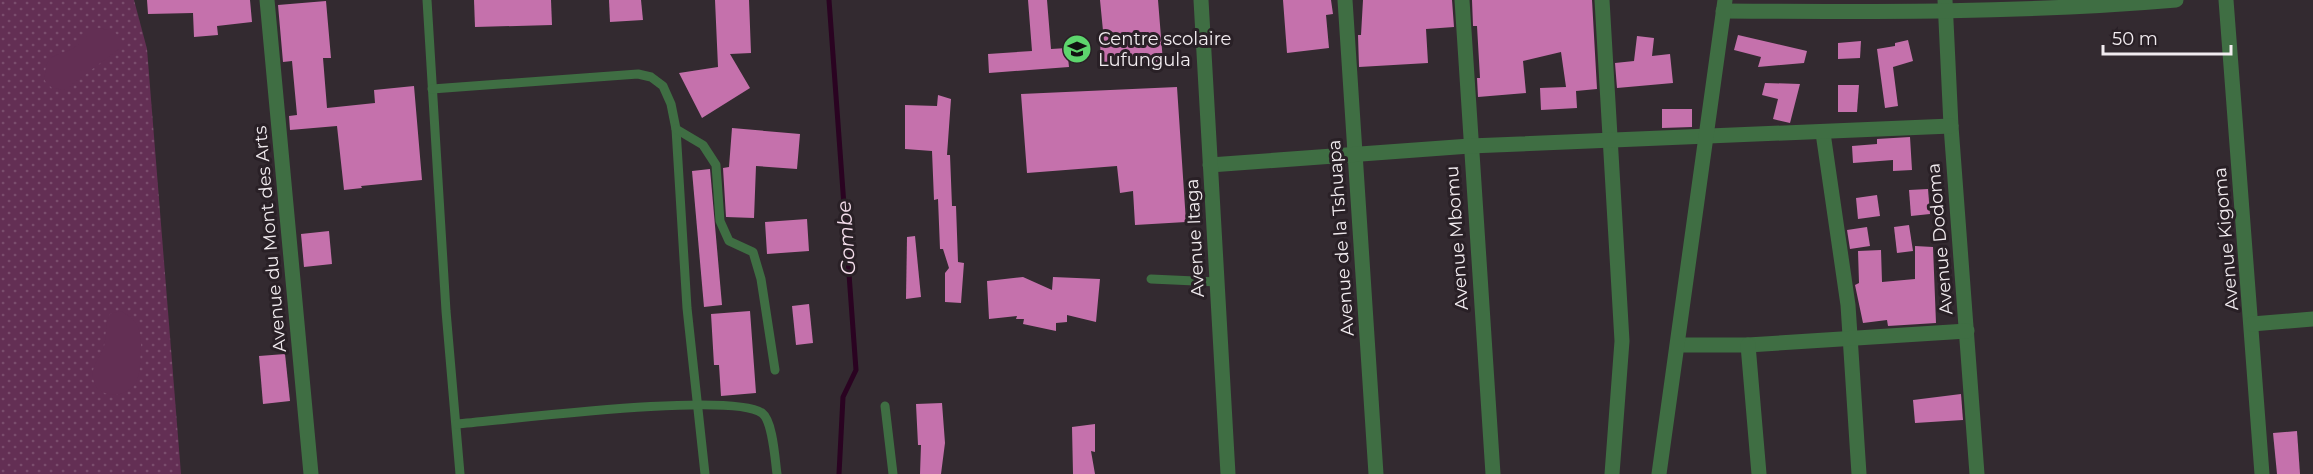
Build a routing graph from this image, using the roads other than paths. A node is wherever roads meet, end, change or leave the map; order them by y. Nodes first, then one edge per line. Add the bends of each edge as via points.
1 (267, 0) edge
2 (427, 0) edge
3 (1201, 0) edge
4 (1345, 0) edge
5 (1462, 0) edge
6 (1602, 0) edge
7 (2176, 0) edge
8 (2226, 0) edge
9 (1724, 5) edge
10 (1945, 7) edge
11 (432, 89) junction
12 (1951, 126) junction
13 (676, 129) junction
14 (1823, 133) junction
15 (1704, 136) junction
16 (1612, 139) junction
17 (1470, 146) junction
18 (1355, 155) junction
19 (1210, 165) junction
20 (1151, 279) dead end
21 (1217, 282) junction
22 (2313, 319) edge
23 (2252, 324) junction
24 (1967, 331) junction
25 (1849, 339) junction
26 (1678, 345) junction
27 (1748, 345) junction
28 (775, 370) dead end
29 (698, 403) junction
30 (885, 406) dead end
31 (457, 424) junction
32 (311, 474) edge
33 (460, 474) edge
34 (705, 474) edge
35 (777, 474) edge
36 (893, 474) edge
37 (1228, 474) edge
38 (1376, 474) edge
39 (1493, 474) edge
40 (1612, 474) edge
41 (1659, 474) edge
42 (1759, 474) edge
43 (1859, 474) edge
44 (1977, 474) edge
45 (2262, 474) edge

1 - 32 street, Avenue du Mont des Arts
2 - 11 lane
3 - 19 street, Avenue Itaga
4 - 18 street, Avenue de la Tshuapa
5 - 17 street, Avenue Mbomu
6 - 16 street
7 - 10 street via 2101,7
8 - 23 street, Avenue Kigoma
9 - 10 street
9 - 15 street
10 - 12 street, Avenue Dodoma
11 - 13 lane via 638,74 663,86
11 - 31 lane
12 - 14 street
12 - 24 street, Avenue Dodoma
13 - 28 lane via 703,145 711,156 716,165 720,221 729,241 753,252
13 - 29 lane via 687,308
14 - 15 street
14 - 25 street via 1848,305
15 - 16 street
15 - 26 street
16 - 17 street
16 - 40 street via 1622,341
17 - 18 street
17 - 39 street, Avenue Mbomu
18 - 19 street
18 - 38 street, Avenue de la Tshuapa
19 - 21 street, Avenue Itaga
20 - 21 lane
21 - 37 street, Avenue Itaga
22 - 23 street
23 - 45 street, Avenue Kigoma
24 - 25 street
24 - 44 street, Avenue Dodoma
25 - 27 street
25 - 43 street
26 - 27 street
26 - 41 street
27 - 42 street
29 - 31 lane
29 - 34 lane
29 - 35 lane via 760,412 768,418
30 - 36 lane
31 - 33 lane

